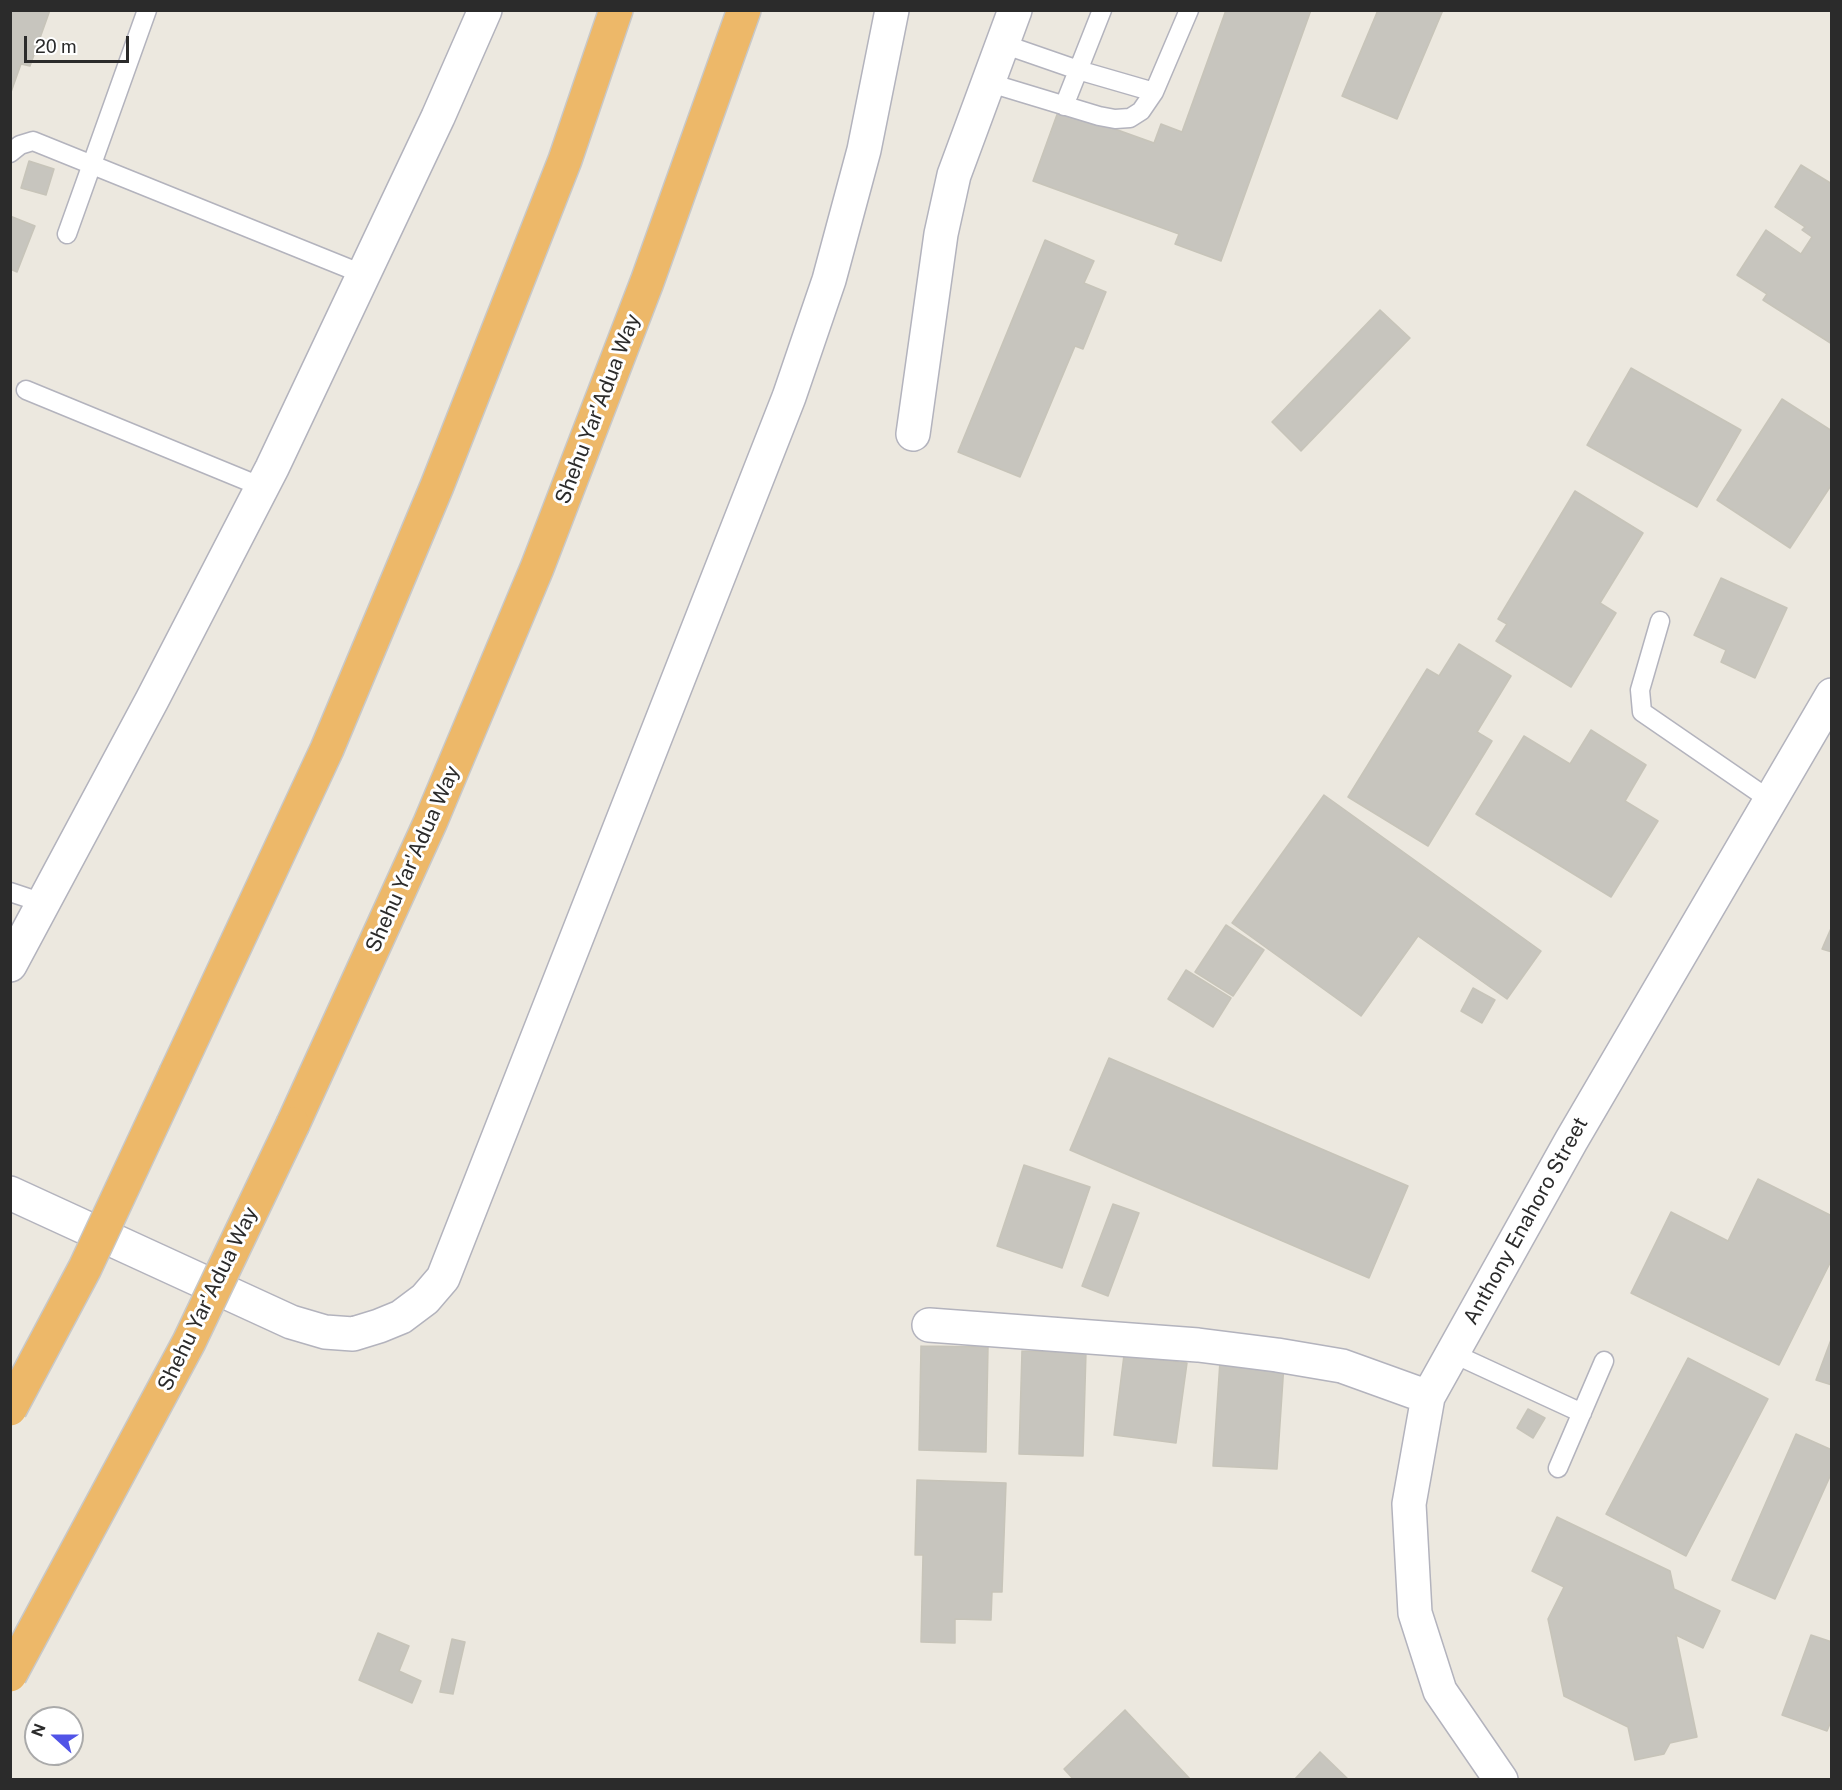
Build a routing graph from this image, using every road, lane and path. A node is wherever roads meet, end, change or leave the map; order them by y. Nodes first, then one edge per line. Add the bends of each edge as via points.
1 (147, 10) edge
2 (484, 10) edge
3 (616, 10) edge
4 (744, 10) edge
5 (892, 10) edge
6 (1015, 10) edge
7 (1102, 10) edge
8 (1189, 10) edge
9 (1003, 44) junction
10 (1078, 70) junction
11 (990, 83) junction
12 (1154, 92) junction
13 (1064, 106) junction
14 (10, 153) edge
15 (92, 165) junction
16 (67, 234) dead end
17 (364, 275) junction
18 (26, 390) dead end
19 (913, 434) dead end
20 (262, 487) junction
21 (1660, 621) dead end
22 (1827, 709) edge
23 (1770, 800) junction
24 (10, 892) edge
25 (43, 903) junction
26 (10, 965) edge
27 (10, 1192) edge
28 (929, 1326) dead end
29 (1452, 1353) junction
30 (1604, 1361) dead end
31 (1428, 1397) junction
32 (10, 1409) edge
33 (1582, 1413) junction
34 (1558, 1468) dead end
35 (10, 1675) edge
36 (1501, 1779) edge

1 - 15 lane
2 - 17 street
3 - 32 highway, bridge via 565,160 437,486 327,749 85,1268
4 - 35 highway, Shehu Yar'Adua Way, bridge via 647,282 537,568 430,823 189,1342
5 - 27 street via 864,150 829,280 789,397 443,1278 425,1299 401,1317 353,1334 325,1332 291,1322
6 - 9 street
7 - 10 lane
8 - 12 lane
9 - 10 lane
9 - 11 street
10 - 12 lane
10 - 13 lane
11 - 13 lane
11 - 19 street via 954,176 941,234
12 - 13 lane via 1141,111 1130,118 1115,119
14 - 15 lane via 33,141
15 - 16 lane
15 - 17 lane
17 - 20 street
18 - 20 lane
20 - 25 street
21 - 23 lane via 1640,690 1642,712
22 - 23 street, Anthony Enahoro Street
23 - 29 street, Anthony Enahoro Street
24 - 25 lane
25 - 26 street
28 - 31 street via 1198,1345 1277,1355 1342,1366
29 - 31 street, Anthony Enahoro Street
29 - 33 lane
30 - 33 lane
31 - 36 street, Anthony Enahoro Street via 1409,1504 1415,1613 1440,1691
33 - 34 lane

